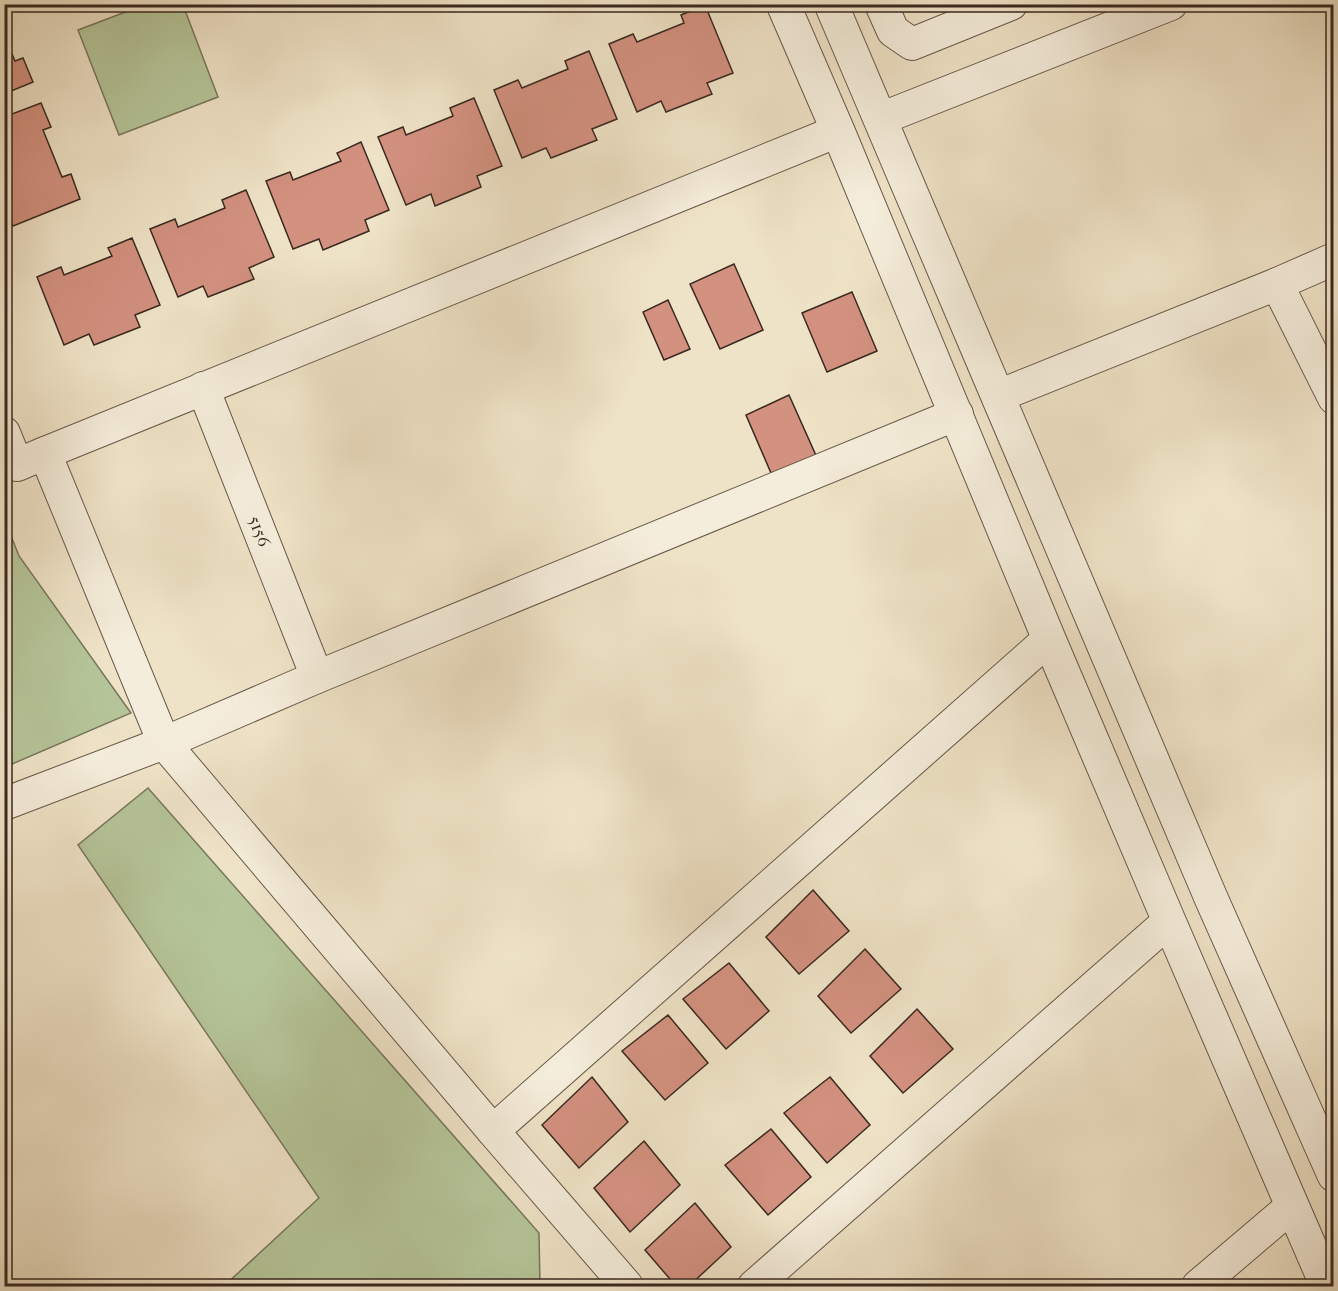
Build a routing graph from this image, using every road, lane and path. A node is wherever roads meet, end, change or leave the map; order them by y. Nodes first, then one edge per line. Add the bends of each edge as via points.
1 (783, 4) edge
2 (831, 4) edge
3 (881, 4) edge
4 (1011, 4) edge
5 (1171, 4) edge
6 (880, 119) junction
7 (838, 131) junction
8 (1334, 259) edge
9 (1277, 284) junction
10 (203, 388) junction
11 (998, 396) junction
12 (1334, 398) edge
13 (957, 414) junction
14 (4, 433) edge
15 (45, 453) junction
16 (1049, 639) junction
17 (317, 677) junction
18 (164, 743) junction
19 (4, 804) edge
20 (1211, 898) junction
21 (1168, 921) junction
22 (493, 1131) junction
23 (1332, 1168) edge
24 (1292, 1206) junction
25 (627, 1287) edge
26 (754, 1287) edge
27 (1198, 1287) edge
28 (1327, 1287) edge

1 - 7 street
2 - 6 street
3 - 4 street via 893,31 912,44
5 - 6 street
6 - 11 street
7 - 10 street
7 - 13 street
8 - 9 street
9 - 11 street
9 - 12 street
10 - 15 street
10 - 17 street, 5156
11 - 20 street
13 - 16 street
13 - 17 street
14 - 15 street via 17,465
15 - 18 street
16 - 21 street
16 - 22 street
17 - 18 street
18 - 19 street
18 - 22 street
20 - 21 street
20 - 23 street
21 - 24 street
21 - 26 street
22 - 25 street
24 - 27 street
24 - 28 street

